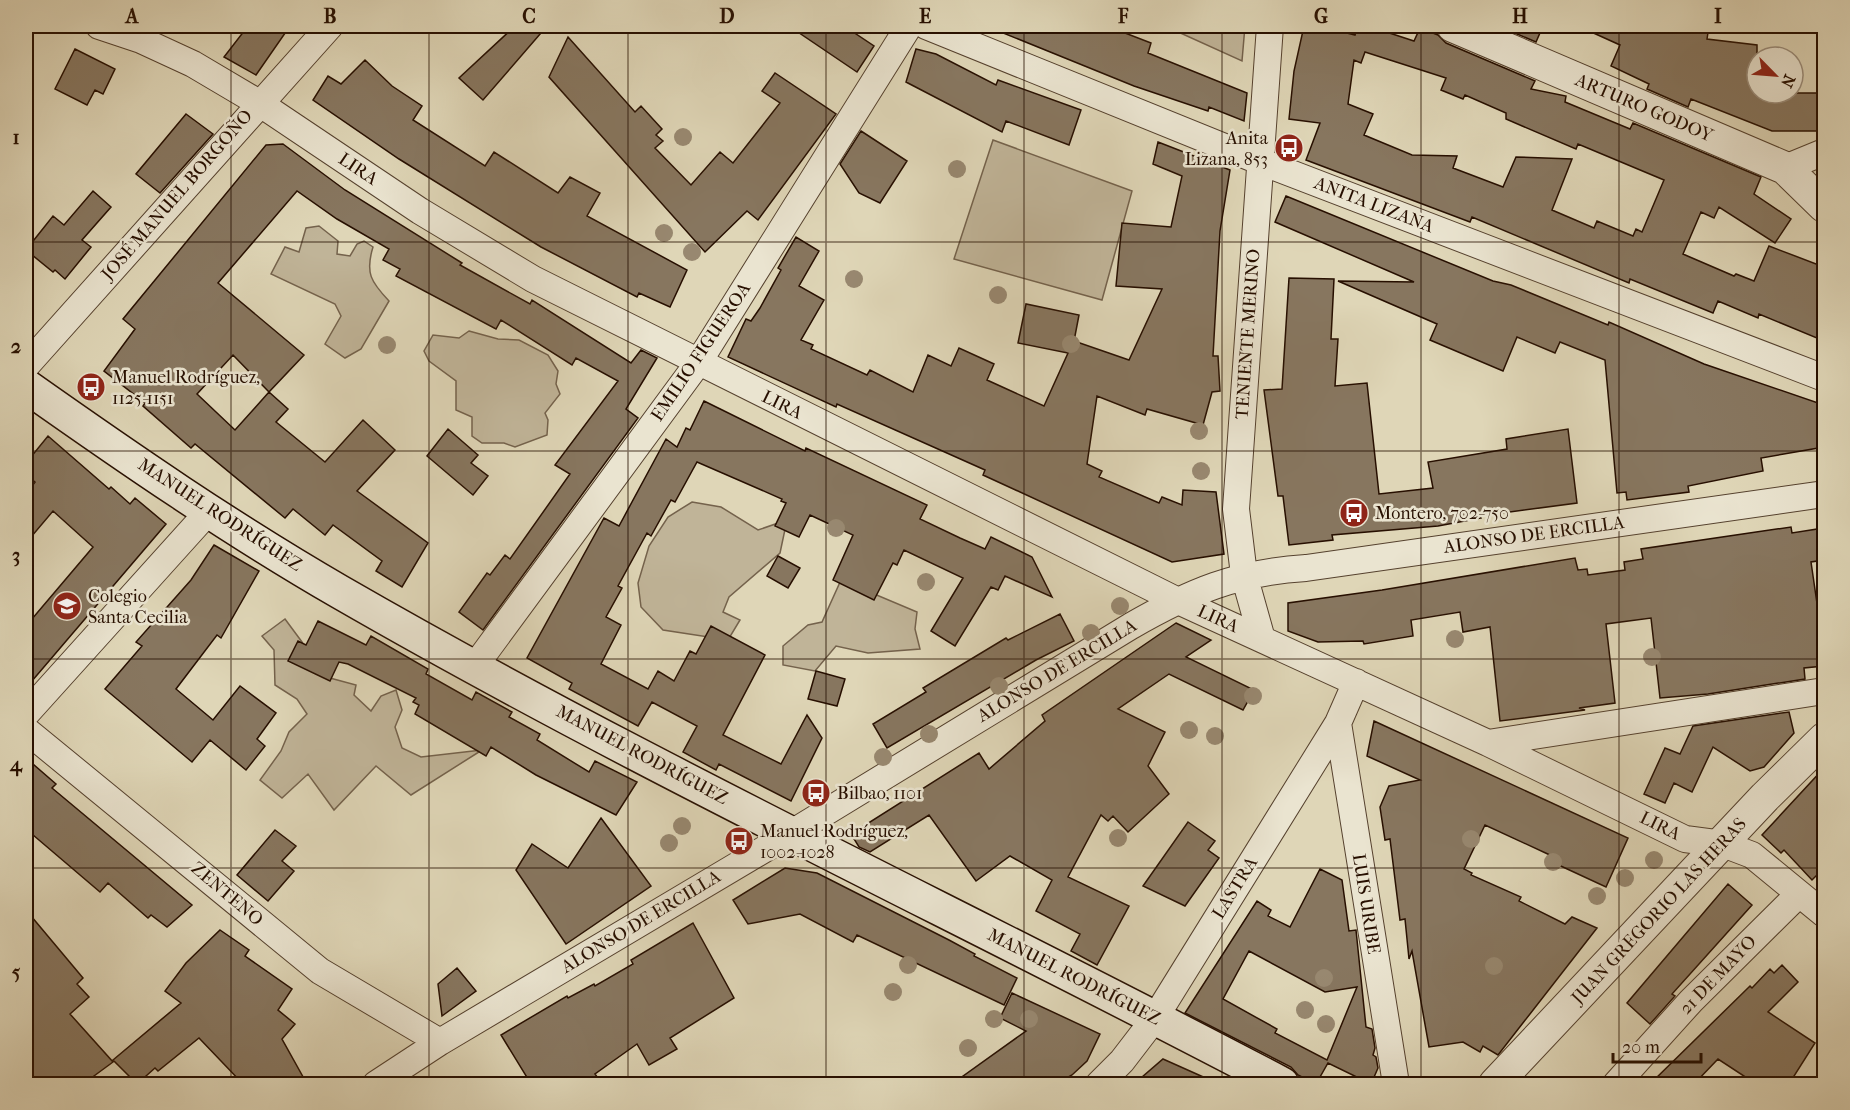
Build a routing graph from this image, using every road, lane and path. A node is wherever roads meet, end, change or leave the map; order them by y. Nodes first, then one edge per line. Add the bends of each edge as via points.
1 (99, 26) edge
2 (330, 26) edge
3 (909, 26) edge
4 (926, 26) edge
5 (1270, 26) edge
6 (1453, 26) edge
7 (259, 103) junction
8 (1824, 152) edge
9 (1259, 161) junction
10 (1785, 168) junction
11 (1824, 206) edge
12 (698, 363) junction
13 (1824, 378) edge
14 (28, 388) edge
15 (1824, 494) edge
16 (209, 511) junction
17 (1244, 575) junction
18 (1176, 600) junction
19 (1262, 639) junction
20 (475, 666) junction
21 (1356, 682) junction
22 (1824, 691) edge
23 (26, 714) edge
24 (1338, 723) junction
25 (26, 730) edge
26 (1824, 739) edge
27 (1488, 742) junction
28 (790, 834) junction
29 (1723, 844) junction
30 (1816, 902) edge
31 (1155, 1018) junction
32 (440, 1042) junction
33 (376, 1084) edge
34 (1099, 1084) edge
35 (1282, 1084) edge
36 (1396, 1084) edge
37 (1495, 1084) edge
38 (1616, 1084) edge

1 - 7 street, LIRA via 168,51
2 - 7 street, JOSÉ MANUEL BORGOÑO
3 - 12 street, EMILIO FIGUEROA
4 - 9 street, ANITA LIZANA
5 - 9 street, TENIENTE MERINO
6 - 10 street, ARTURO GODOY
7 - 12 street, LIRA via 477,247
7 - 14 street, JOSÉ MANUEL BORGOÑO
8 - 10 street
9 - 13 street, ANITA LIZANA
9 - 17 street, TENIENTE MERINO via 1237,475
10 - 11 street, ARTURO GODOY
12 - 18 street, LIRA
12 - 20 street, EMILIO FIGUEROA
14 - 16 main road, MANUEL RODRÍGUEZ
15 - 17 street, ALONSO DE ERCILLA
16 - 20 main road, MANUEL RODRÍGUEZ via 339,591
16 - 23 street
17 - 18 street, ALONSO DE ERCILLA
17 - 19 street, TENIENTE MERINO
18 - 19 street, LIRA
18 - 28 street, ALONSO DE ERCILLA
19 - 21 street, LIRA
20 - 28 main road, MANUEL RODRÍGUEZ
21 - 24 street, LASTRA
21 - 27 street, LIRA
22 - 27 street
24 - 31 street, LASTRA
24 - 36 street, LUIS URIBE
25 - 32 street, ZENTENO via 320,971
26 - 29 street, JUAN GREGORIO LAS HERAS
27 - 29 street, LIRA via 1685,839
28 - 31 main road, MANUEL RODRÍGUEZ
28 - 32 street, ALONSO DE ERCILLA
29 - 30 street, LIRA via 1752,855
29 - 37 street, JUAN GREGORIO LAS HERAS
30 - 38 street, 21 DE MAYO via 1691,1001
31 - 34 street, LASTRA
31 - 35 main road, MANUEL RODRÍGUEZ
32 - 33 street, ALONSO DE ERCILLA

